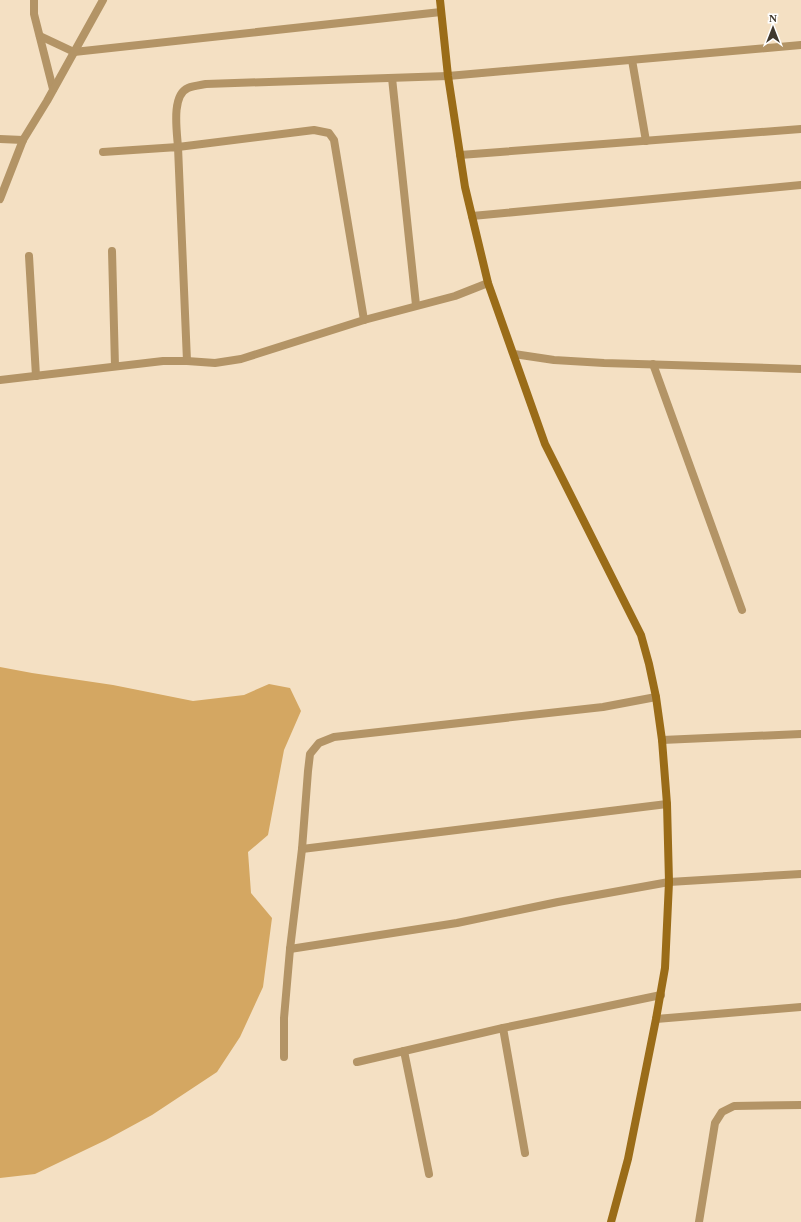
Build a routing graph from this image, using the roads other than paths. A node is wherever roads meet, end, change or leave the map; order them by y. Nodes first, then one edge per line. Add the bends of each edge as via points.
1 (34, 0) edge
2 (103, 0) edge
3 (440, 0) edge
4 (441, 12) junction
5 (40, 36) junction
6 (801, 45) edge
7 (74, 52) junction
8 (632, 60) junction
9 (448, 76) junction
10 (392, 78) junction
11 (53, 89) junction
12 (801, 129) edge
13 (0, 139) edge
14 (23, 140) junction
15 (646, 141) junction
16 (178, 147) junction
17 (103, 152) dead end
18 (460, 155) junction
19 (801, 185) edge
20 (0, 199) edge
21 (472, 216) junction
22 (112, 251) dead end
23 (29, 256) dead end
24 (488, 283) junction
25 (416, 305) junction
26 (364, 320) junction
27 (514, 354) junction
28 (187, 361) junction
29 (653, 364) junction
30 (115, 366) junction
31 (801, 369) edge
32 (36, 376) junction
33 (0, 380) edge
34 (742, 610) dead end
35 (656, 697) junction
36 (801, 734) edge
37 (662, 740) junction
38 (667, 804) junction
39 (302, 849) junction
40 (801, 874) edge
41 (669, 882) junction
42 (290, 949) junction
43 (661, 995) junction
44 (801, 1007) edge
45 (656, 1019) junction
46 (503, 1028) junction
47 (404, 1051) junction
48 (284, 1057) dead end
49 (358, 1062) dead end
50 (801, 1105) edge
51 (525, 1153) dead end
52 (429, 1174) dead end
53 (611, 1222) edge
54 (698, 1222) edge

1 - 5 street via 34,14
2 - 7 street
3 - 4 street
4 - 7 street
4 - 9 street
5 - 7 street
5 - 11 street
6 - 8 street
7 - 11 street
8 - 9 street
8 - 15 street
9 - 10 street
9 - 18 street
10 - 16 street via 206,84 187,88 178,98 176,111
10 - 25 street
11 - 14 street
12 - 15 street
13 - 14 street
14 - 20 street
15 - 18 street
16 - 17 street
16 - 26 street via 314,130 329,133 334,140
16 - 28 street
18 - 21 street
19 - 21 street
21 - 24 street
22 - 30 street
23 - 32 street
24 - 25 street via 455,296
24 - 27 street
25 - 26 street
26 - 28 street via 241,359 216,363
27 - 29 street via 554,360
27 - 35 street via 545,444 641,635
28 - 30 street
29 - 31 street
29 - 34 street
30 - 32 street
32 - 33 street
35 - 37 street
35 - 39 street via 603,707 334,737 319,743 310,754
36 - 37 street
37 - 38 street
38 - 39 street
38 - 41 street
39 - 42 street
40 - 41 street
41 - 42 street via 457,923
41 - 43 street via 665,968
42 - 48 street via 284,1018
43 - 45 street
43 - 46 street
44 - 45 street
45 - 53 street via 628,1159
46 - 47 street
46 - 51 street
47 - 49 street
47 - 52 street
50 - 54 street via 734,1106 722,1112 715,1123

